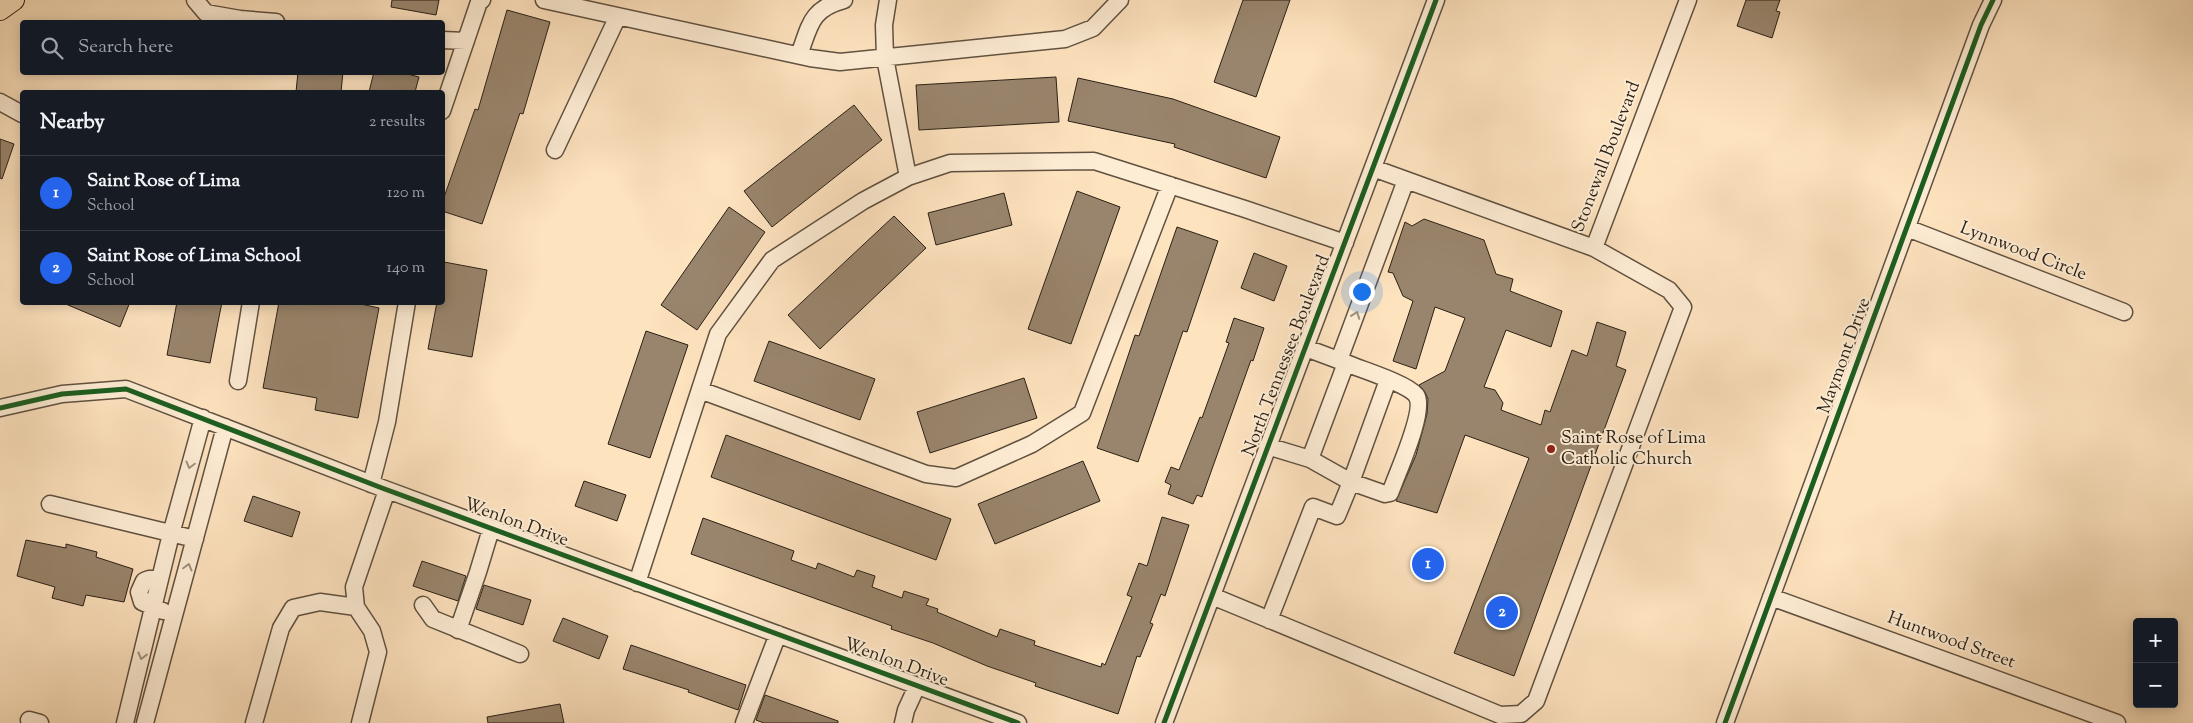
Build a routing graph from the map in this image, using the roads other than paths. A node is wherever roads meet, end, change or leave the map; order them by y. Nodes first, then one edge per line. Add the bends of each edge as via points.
1 (14, 0) edge
2 (195, 0) edge
3 (482, 0) edge
4 (544, 0) edge
5 (844, 0) edge
6 (888, 0) edge
7 (1120, 0) edge
8 (1436, 0) edge
9 (1688, 0) edge
10 (1993, 0) edge
11 (0, 10) edge
12 (618, 16) junction
13 (252, 20) edge
14 (445, 40) edge
15 (466, 40) junction
16 (799, 55) junction
17 (885, 58) junction
18 (449, 69) edge
19 (445, 93) edge
20 (0, 102) edge
21 (20, 113) edge
22 (555, 150) dead end
23 (1373, 168) junction
24 (908, 177) junction
25 (1406, 180) junction
26 (1170, 185) junction
27 (1907, 228) junction
28 (1345, 243) junction
29 (1594, 248) junction
30 (250, 305) edge
31 (406, 305) edge
32 (2124, 312) dead end
33 (1306, 348) junction
34 (1342, 362) junction
35 (238, 380) dead end
36 (1388, 380) junction
37 (700, 390) junction
38 (0, 408) edge
39 (203, 418) junction
40 (225, 427) junction
41 (1267, 446) junction
42 (1310, 460) junction
43 (1351, 482) junction
44 (371, 484) junction
45 (387, 490) junction
46 (50, 504) dead end
47 (491, 529) junction
48 (171, 534) junction
49 (195, 539) junction
50 (637, 583) junction
51 (1212, 596) junction
52 (1771, 597) junction
53 (423, 605) dead end
54 (356, 607) junction
55 (153, 609) junction
56 (175, 614) junction
57 (1269, 620) junction
58 (458, 630) junction
59 (778, 634) junction
60 (520, 654) dead end
61 (917, 686) junction
62 (125, 723) edge
63 (145, 723) edge
64 (254, 723) edge
65 (360, 723) edge
66 (744, 723) edge
67 (903, 723) edge
68 (1018, 723) edge
69 (1164, 723) edge
70 (1725, 723) edge
71 (2117, 723) edge

1 - 11 main road
2 - 13 street via 206,13
3 - 15 street
4 - 12 street
5 - 16 street via 832,3 813,17
6 - 17 street via 884,25
7 - 17 street via 1093,28 1065,39
8 - 23 street, North Tennessee Boulevard
9 - 29 street, Stonewall Boulevard
10 - 27 street, Maymont Drive
12 - 16 street
12 - 22 street
14 - 15 street
15 - 18 street
16 - 17 street via 840,62
17 - 24 street
18 - 19 street
20 - 21 street
23 - 25 street, Stonewall Boulevard
23 - 28 street, North Tennessee Boulevard
24 - 26 street via 950,163 1094,161
24 - 37 street via 863,201 772,260 718,334
25 - 29 street, Stonewall Boulevard
34 -> 25 street
26 - 28 street
26 - 37 street via 1082,413 1032,444 956,478 926,474
27 - 32 street, Lynnwood Circle
27 - 52 street, Maymont Drive
28 - 33 street, North Tennessee Boulevard
29 - 57 street via 1669,290 1683,307 1536,701 1521,714 1500,715
30 - 35 street
31 - 44 street via 387,422
33 - 34 street
33 - 41 street, North Tennessee Boulevard
34 - 36 street
34 - 42 street
36 - 43 street
36 - 43 street via 1408,388 1417,396 1419,403 1418,416 1394,483 1390,493 1385,494
37 - 50 street
38 - 39 street, Wenlon Drive via 62,394 126,389
39 - 40 street, Wenlon Drive
39 -> 48 street
40 - 44 street, Wenlon Drive
40 - 49 street
41 - 42 street
41 - 51 street, North Tennessee Boulevard
42 - 43 street
43 - 57 street via 1337,516 1313,507
44 - 45 street, Wenlon Drive
45 - 47 street, Wenlon Drive
45 - 54 street via 354,587
46 - 48 street
47 - 50 street, Wenlon Drive
47 - 58 street
48 - 49 street
48 - 55 street
56 -> 49 street
50 - 59 street, Wenlon Drive
51 - 57 street
51 - 69 street, North Tennessee Boulevard
52 - 70 street, Maymont Drive
52 - 71 street, Huntwood Street
53 - 58 street via 433,619
54 - 64 street via 320,602 293,608 281,628
54 - 65 street via 372,631 378,652
55 - 56 street
55 -> 62 street
56 - 63 street
58 - 60 street
59 - 61 street, Wenlon Drive
59 - 66 street
61 - 67 street
61 - 68 street, Wenlon Drive

